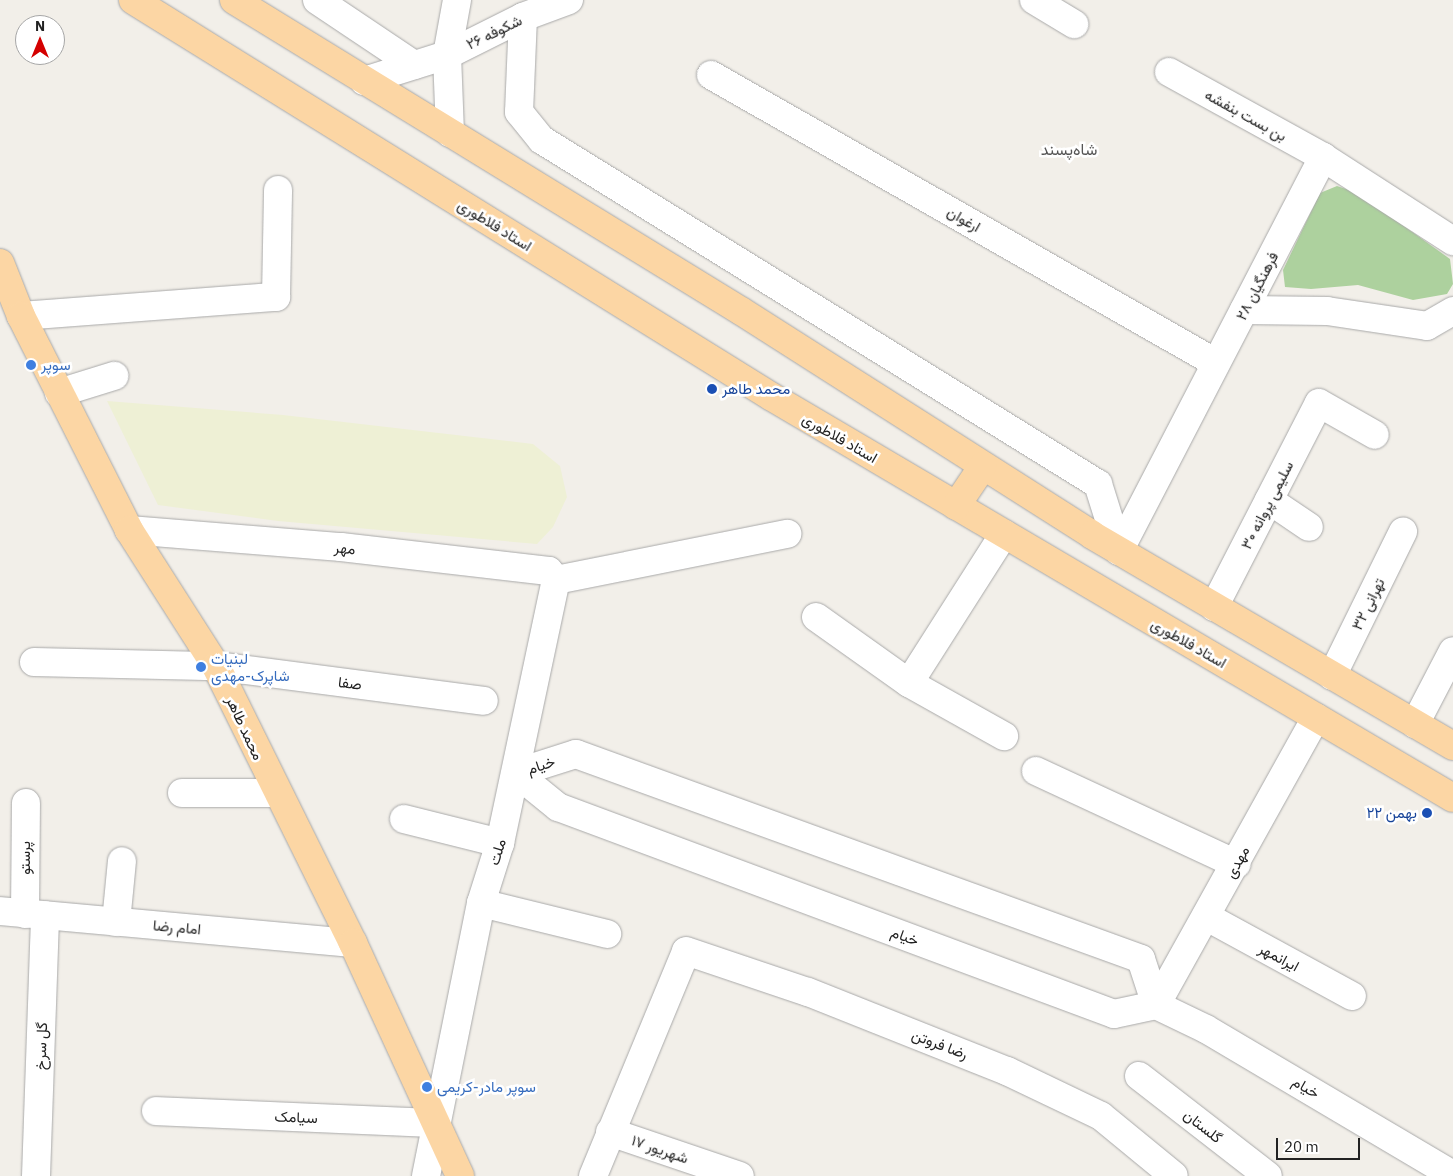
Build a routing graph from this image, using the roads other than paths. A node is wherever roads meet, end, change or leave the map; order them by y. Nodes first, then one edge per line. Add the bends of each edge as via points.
1 (133, 0) edge
2 (234, 0) edge
3 (317, 0) edge
4 (456, 0) edge
5 (570, 0) edge
6 (1034, 0) edge
7 (523, 17) junction
8 (1074, 24) dead end
9 (447, 55) junction
10 (414, 65) junction
11 (1169, 72) dead end
12 (711, 75) dead end
13 (364, 81) junction
14 (450, 133) junction
15 (1323, 158) junction
16 (278, 190) dead end
17 (1453, 240) edge
18 (0, 263) edge
19 (1244, 310) junction
20 (1453, 311) edge
21 (21, 316) junction
22 (1427, 326) junction
23 (1453, 337) edge
24 (1216, 363) junction
25 (114, 376) dead end
26 (59, 393) junction
27 (1374, 435) dead end
28 (983, 466) junction
29 (1269, 500) junction
30 (956, 506) junction
31 (1309, 527) dead end
32 (129, 530) junction
33 (1403, 532) dead end
34 (787, 534) dead end
35 (1004, 534) junction
36 (1118, 551) junction
37 (556, 580) junction
38 (1214, 607) junction
39 (816, 617) dead end
40 (1453, 651) edge
41 (34, 662) dead end
42 (216, 666) junction
43 (1332, 676) junction
44 (909, 683) junction
45 (484, 701) dead end
46 (1316, 717) junction
47 (1415, 724) junction
48 (1004, 736) dead end
49 (1453, 746) edge
50 (1036, 771) dead end
51 (516, 773) junction
52 (182, 793) dead end
53 (276, 793) junction
54 (1453, 798) edge
55 (26, 803) dead end
56 (404, 818) dead end
57 (500, 843) junction
58 (122, 861) dead end
59 (1236, 864) junction
60 (481, 903) junction
61 (23, 913) edge
62 (1207, 917) junction
63 (116, 922) junction
64 (606, 934) dead end
65 (353, 943) junction
66 (1352, 996) dead end
67 (1156, 1005) junction
68 (1139, 1076) dead end
69 (156, 1111) dead end
70 (436, 1123) junction
71 (610, 1132) junction
72 (1453, 1175) edge
73 (36, 1176) edge
74 (426, 1176) edge
75 (460, 1176) edge
76 (593, 1176) edge
77 (740, 1176) edge
78 (1174, 1176) edge
79 (1268, 1176) edge

1 - 30 main road, استاد فلاطوری via 772,397
2 - 13 main road
3 - 10 street
4 - 9 street
5 - 7 street, شکوفه ۲۶
6 - 8 street
7 - 9 street, شکوفه ۲۶
7 - 36 street via 520,112 542,140 1098,484
9 - 10 street, شکوفه ۲۶
9 - 14 street
10 - 13 street, شکوفه ۲۶
11 - 15 street, بن بست بنفشه
12 - 24 street, ارغوان
13 - 14 main road
14 - 28 main road
15 - 17 street
15 - 19 street, فرهنگیان ۲۸
16 - 21 street via 276,297
18 - 21 main road, محمد طاهر
19 - 22 street via 1327,311
19 - 24 street, فرهنگیان ۲۸
20 - 22 street
21 - 26 main road, محمد طاهر
22 - 23 street
24 - 36 street, فرهنگیان ۲۸
25 - 26 street
26 - 32 main road, محمد طاهر
27 - 29 street, سلیمی پروانه ۳۰ via 1319,404
28 - 30 main road
28 - 36 main road
29 - 31 street
29 - 38 street, سلیمی پروانه ۳۰
30 - 35 main road, استاد فلاطوری
32 - 37 street, مهر via 341,547 529,568 549,571
32 - 42 main road, محمد طاهر
33 - 43 street, تهرانی ۳۲
34 - 37 street
35 - 44 street
35 - 46 main road, استاد فلاطوری
36 - 38 main road
37 - 51 street, ملت
38 - 43 main road
39 - 44 street
40 - 47 street
41 - 42 street, صفا
42 - 45 street, صفا
42 - 53 main road, محمد طاهر
43 - 47 main road
44 - 48 street
46 - 54 main road, استاد فلاطوری
46 - 59 street, مهدی
47 - 49 main road
50 - 59 street
51 - 57 street, ملت
51 - 67 street, خیام via 558,807 1114,1014
51 - 67 street, خیام via 576,754 1141,959
52 - 53 street
53 - 65 main road, محمد طاهر
55 - 61 street, پرستو
56 - 57 street
57 - 60 street, ملت
58 - 63 street
59 - 62 street, مهدی
60 - 64 street
60 - 70 street, ملت
61 - 63 street, امام رضا
61 - 73 street, گل سرخ
62 - 66 street, ایرانمهر
62 - 67 street, مهدی
63 - 65 street, امام رضا
65 - 70 main road, محمد طاهر
67 - 72 street, خیام via 1206,1029
68 - 79 street, گلستان
69 - 70 street, سیامک
70 - 74 street, ملت
70 - 75 main road, محمد طاهر
71 - 76 street
71 - 77 street, ۱۷ شهریور
71 - 78 street, رضا فروتن via 686,951 808,992 1008,1070 1101,1116

